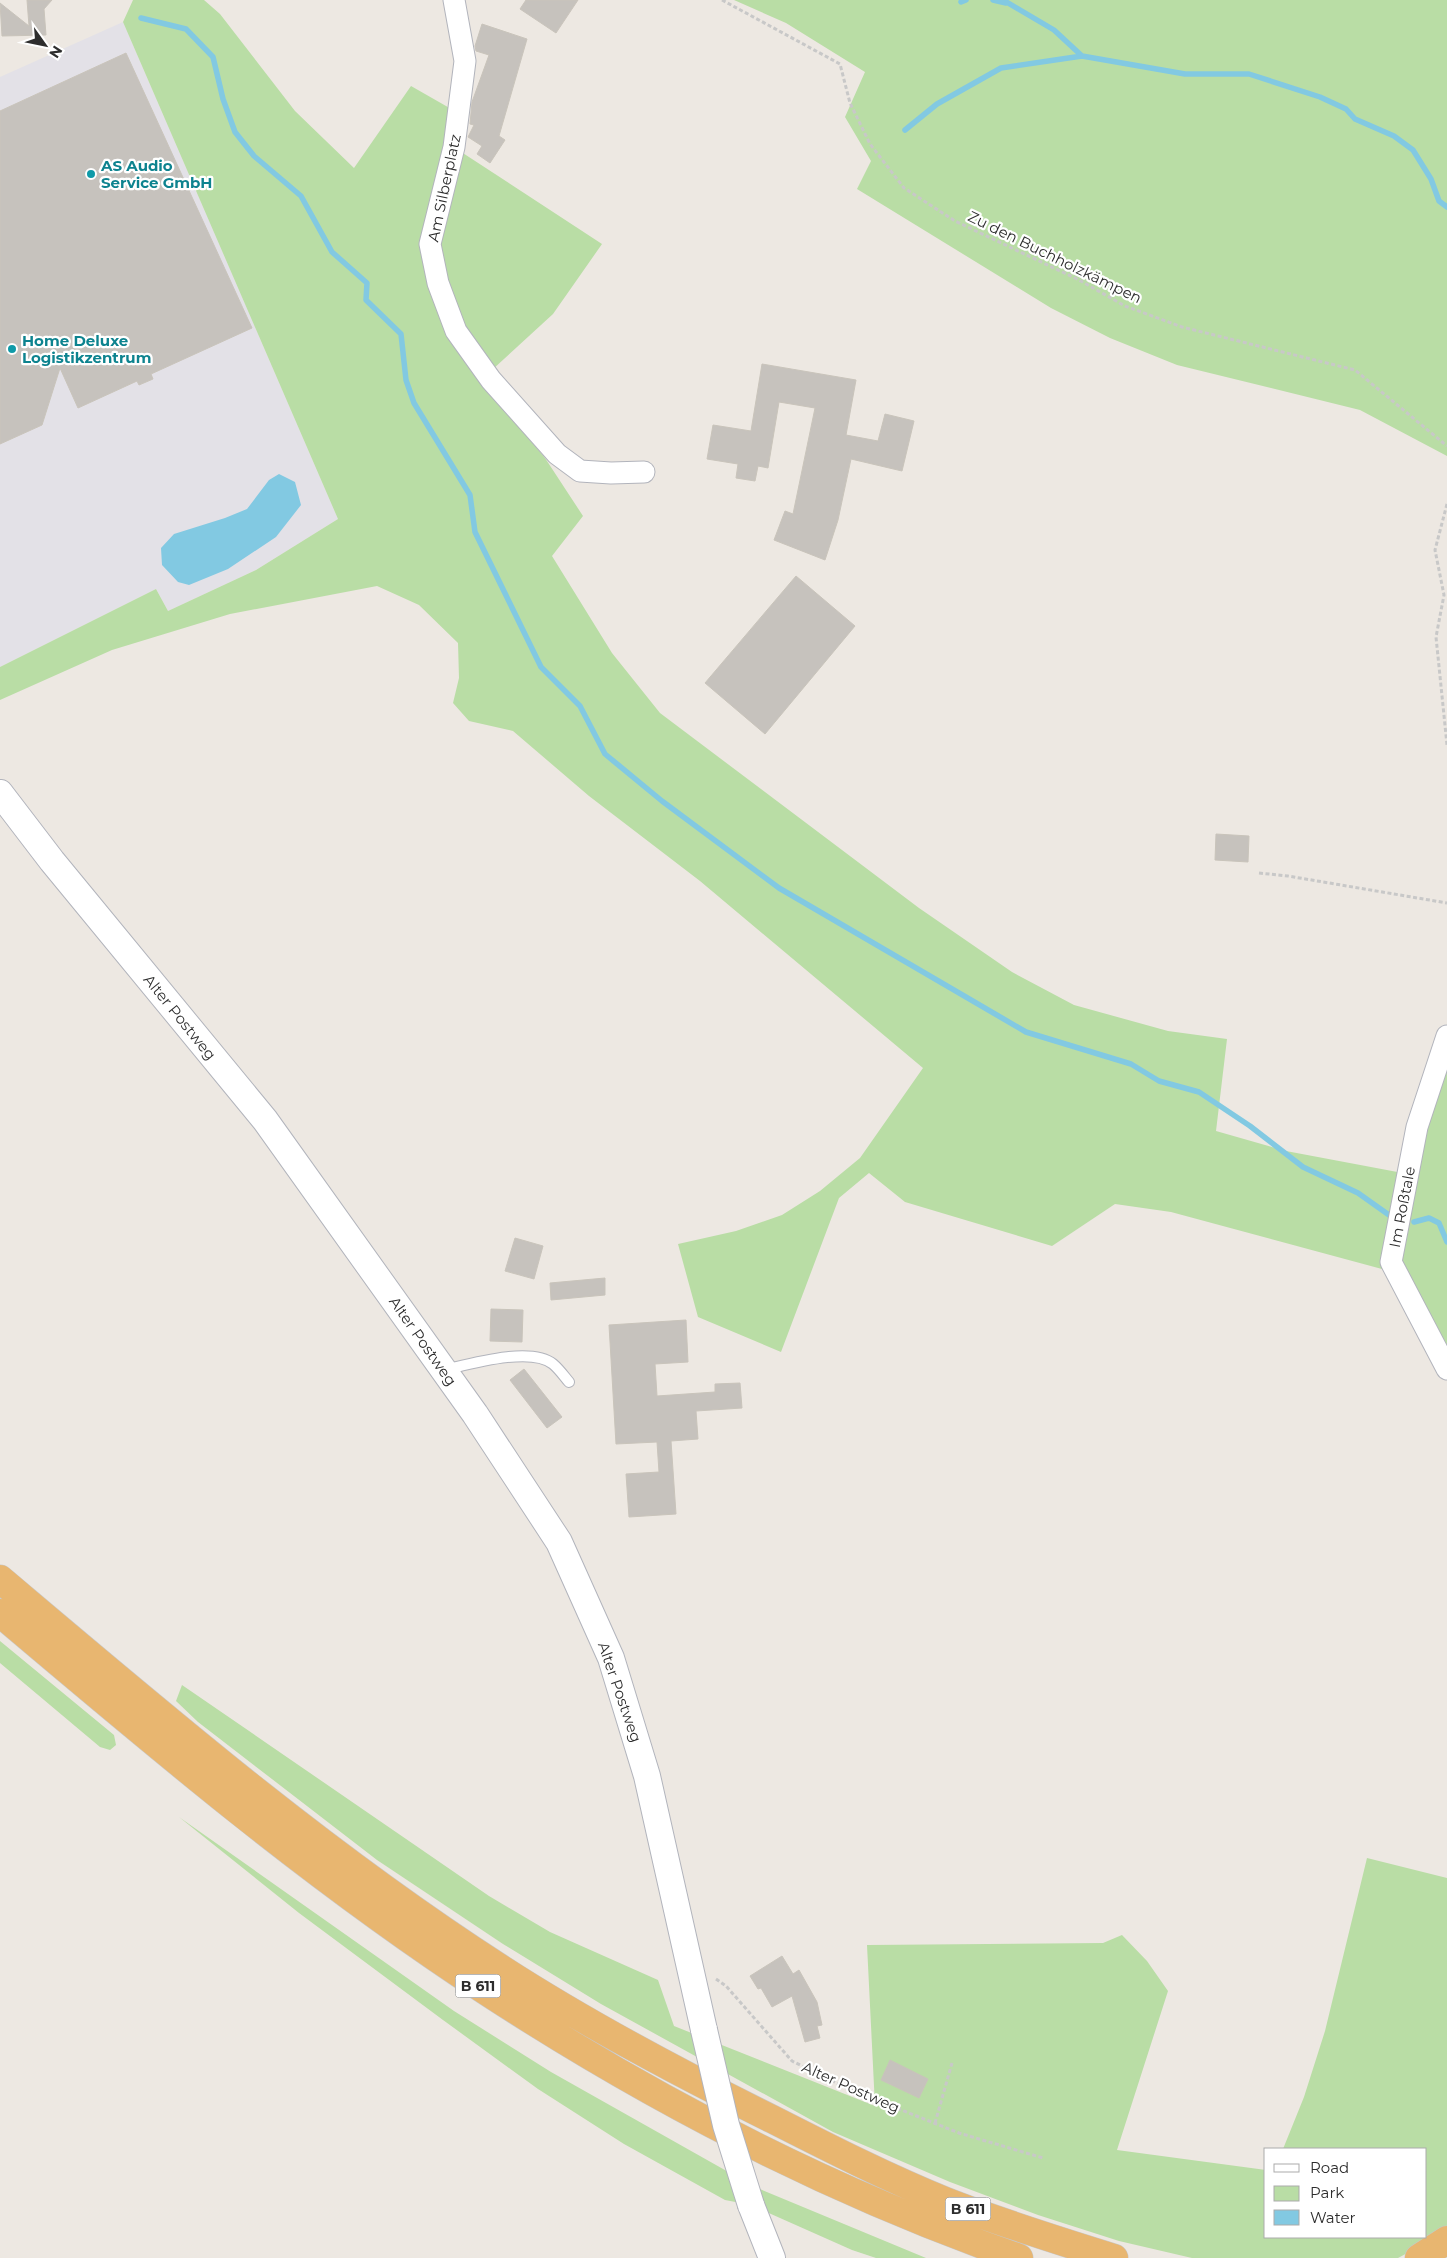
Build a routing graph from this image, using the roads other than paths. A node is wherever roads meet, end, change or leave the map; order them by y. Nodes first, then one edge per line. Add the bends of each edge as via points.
1 (454, 0) edge
2 (644, 472) dead end
3 (0, 793) edge
4 (1447, 1036) edge
5 (1447, 1369) edge
6 (443, 1370) junction
7 (569, 1382) dead end
8 (0, 1579) edge
9 (0, 1612) edge
10 (1447, 2240) edge
11 (772, 2258) edge
12 (1019, 2258) edge
13 (1114, 2258) edge
14 (1419, 2258) edge

1 - 2 street, Am Silberplatz via 465,61 454,147 430,244 438,283 456,331 491,380 557,454 580,471
3 - 6 street, Alter Postweg via 265,1120
4 - 5 street, Im Roßtale via 1417,1127 1391,1262
6 - 7 lane via 502,1358 536,1357 552,1363
6 - 11 street, Alter Postweg, bridge via 559,1542 612,1658 647,1776 726,2125 751,2205
8 - 13 highway, B 611 via 256,1792 383,1887 500,1968 686,2076 853,2159 943,2200
9 - 12 highway, B 611 via 234,1807 365,1907 586,2054 696,2116 775,2155 942,2231
10 - 14 highway

